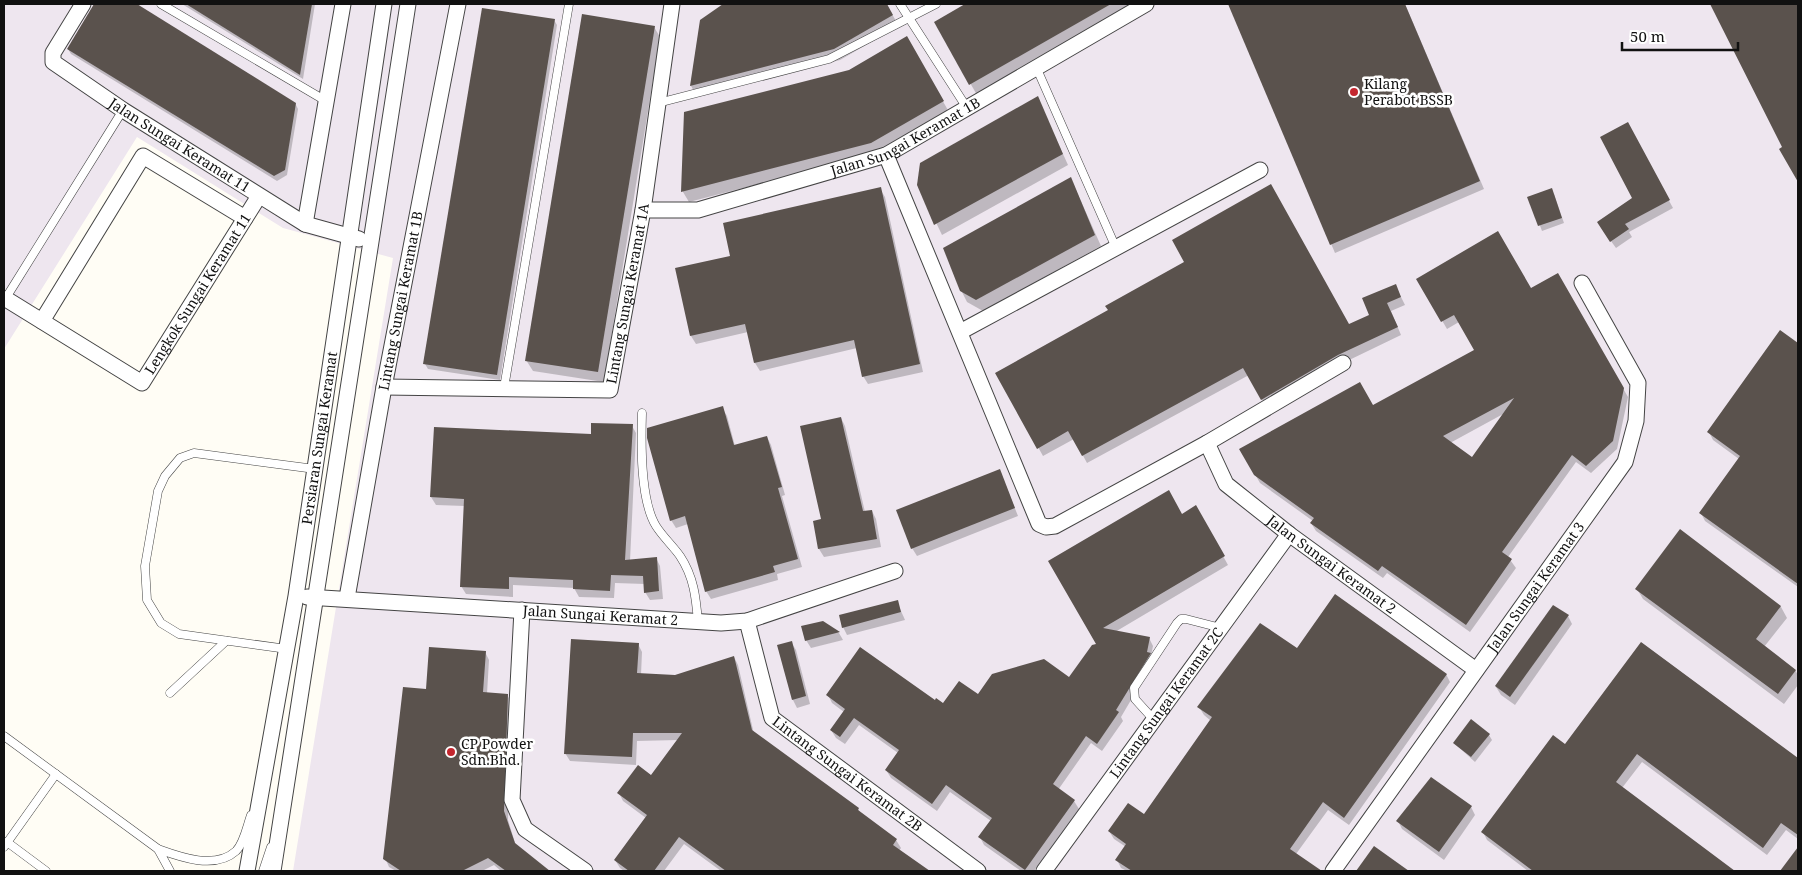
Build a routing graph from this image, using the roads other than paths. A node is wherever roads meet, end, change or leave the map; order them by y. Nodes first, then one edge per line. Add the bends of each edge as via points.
1 (83, 4) edge
2 (160, 4) edge
3 (342, 4) edge
4 (384, 4) edge
5 (408, 4) edge
6 (458, 4) edge
7 (569, 4) edge
8 (672, 4) edge
9 (900, 4) edge
10 (936, 4) edge
11 (1146, 4) edge
12 (908, 20) junction
13 (1037, 68) junction
14 (326, 101) junction
15 (658, 103) junction
16 (967, 108) junction
17 (123, 110) junction
18 (886, 154) junction
19 (1260, 170) dead end
20 (259, 196) junction
21 (643, 210) junction
22 (245, 218) junction
23 (304, 224) junction
24 (350, 238) junction
25 (371, 241) junction
26 (1116, 248) junction
27 (1582, 283) dead end
28 (5, 301) edge
29 (42, 321) junction
30 (960, 332) junction
31 (1343, 363) dead end
32 (384, 387) junction
33 (504, 388) junction
34 (642, 413) dead end
35 (1207, 443) junction
36 (315, 469) junction
37 (1289, 534) junction
38 (896, 571) dead end
39 (296, 596) junction
40 (316, 597) junction
41 (347, 598) junction
42 (522, 610) junction
43 (747, 621) junction
44 (698, 622) junction
45 (1221, 628) junction
46 (226, 641) junction
47 (287, 649) junction
48 (1476, 670) junction
49 (170, 693) dead end
50 (1154, 720) junction
51 (4, 736) edge
52 (265, 772) junction
53 (56, 774) junction
54 (280, 828) junction
55 (5, 844) edge
56 (158, 849) junction
57 (46, 871) edge
58 (170, 871) edge
59 (247, 871) edge
60 (263, 871) edge
61 (273, 871) edge
62 (585, 871) edge
63 (978, 871) edge
64 (1044, 871) edge
65 (1333, 871) edge

1 - 17 street, Jalan Sungai Keramat 11 via 53,53 53,62
2 - 14 lane
3 - 14 street
4 - 24 street, Persiaran Sungai Keramat
5 - 25 street, Persiaran Sungai Keramat
6 - 32 street, Lintang Sungai Keramat 1B
7 - 33 lane
8 - 15 street, Lintang Sungai Keramat 1A
9 - 12 lane
10 - 12 lane
11 - 13 street, Jalan Sungai Keramat 1B
12 - 15 lane via 829,59
12 - 16 lane
13 - 16 street, Jalan Sungai Keramat 1B
13 - 26 lane
14 - 23 street
15 - 21 street, Lintang Sungai Keramat 1A
16 - 18 street, Jalan Sungai Keramat 1B
17 - 20 street, Jalan Sungai Keramat 11
17 - 28 lane
18 - 21 street, Jalan Sungai Keramat 1B via 698,210
18 - 30 street
19 - 26 street
20 - 22 street, Lengkok Sungai Keramat 11
20 - 23 street, Jalan Sungai Keramat 11
21 - 33 street, Lintang Sungai Keramat 1A via 610,390
22 - 29 street, Lengkok Sungai Keramat 11 via 142,383
22 - 29 street via 143,156
23 - 24 street, Jalan Sungai Keramat 11
24 - 25 street, Jalan Sungai Keramat 11
24 - 36 street, Persiaran Sungai Keramat
25 - 40 street, Persiaran Sungai Keramat
26 - 30 street
27 - 48 street, Jalan Sungai Keramat 3 via 1638,383 1636,421 1625,462
28 - 29 street, Lengkok Sungai Keramat 11
30 - 35 street via 1039,524 1046,528
31 - 35 street
32 - 33 street, Lintang Sungai Keramat 1A
32 - 41 street, Lintang Sungai Keramat 1B
34 - 44 lane via 644,488 655,525 681,557 695,586
35 - 37 street, Jalan Sungai Keramat 2 via 1226,484
36 - 39 street, Persiaran Sungai Keramat
36 - 46 lane via 194,453 180,458 164,476 151,524 145,566 147,600 161,623 179,634
37 - 45 street, Lintang Sungai Keramat 2C
37 - 48 street, Jalan Sungai Keramat 2
38 - 43 street, Jalan Sungai Keramat 2
39 - 40 street, Jalan Sungai Keramat 2
39 - 47 street, Persiaran Sungai Keramat
40 - 41 street, Jalan Sungai Keramat 2
40 - 54 street, Persiaran Sungai Keramat
41 - 42 street, Jalan Sungai Keramat 2
42 - 44 street, Jalan Sungai Keramat 2
42 - 62 street via 512,800 525,829
43 - 44 street, Jalan Sungai Keramat 2
43 - 63 street, Lintang Sungai Keramat 2B via 772,718
45 - 50 street, Lintang Sungai Keramat 2C
45 - 50 lane via 1186,619 1177,623 1134,688 1135,699
46 - 47 lane
46 - 49 lane
47 - 52 street, Persiaran Sungai Keramat
48 - 65 street, Jalan Sungai Keramat 3
50 - 64 street, Lintang Sungai Keramat 2C
51 - 53 lane
52 - 56 lane via 236,851 226,857 203,860
52 - 59 street, Persiaran Sungai Keramat
53 - 55 lane
53 - 56 lane
54 - 60 lane
54 - 61 street, Persiaran Sungai Keramat
55 - 57 lane
56 - 58 lane

